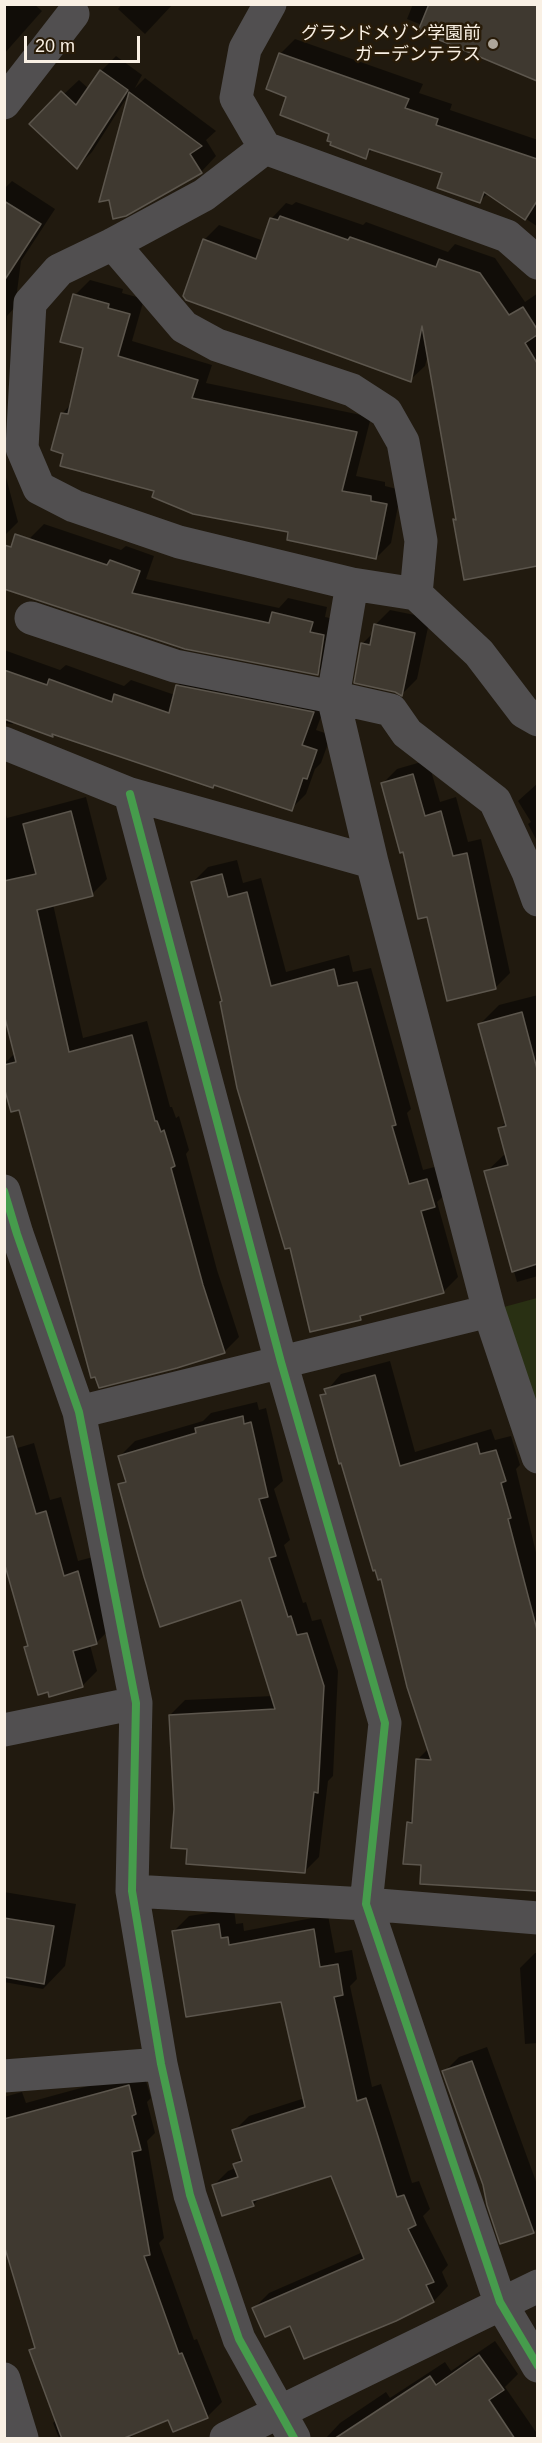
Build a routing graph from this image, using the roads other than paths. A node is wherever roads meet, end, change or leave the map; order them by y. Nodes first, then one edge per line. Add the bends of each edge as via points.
1 (270, 4) edge
2 (74, 14) dead end
3 (4, 103) edge
4 (265, 148) junction
5 (113, 244) junction
6 (537, 263) edge
7 (352, 584) junction
8 (416, 594) junction
9 (32, 618) dead end
10 (333, 696) junction
11 (537, 720) edge
12 (4, 743) edge
13 (130, 794) junction
14 (372, 862) junction
15 (537, 900) edge
16 (4, 1191) edge
17 (11, 1236) edge
18 (489, 1311) junction
19 (281, 1362) junction
20 (79, 1412) junction
21 (537, 1457) edge
22 (136, 1703) junction
23 (4, 1730) edge
24 (132, 1891) junction
25 (366, 1904) junction
26 (537, 1918) edge
27 (161, 2064) junction
28 (4, 2076) edge
29 (537, 2286) edge
30 (500, 2302) junction
31 (537, 2366) edge
32 (4, 2379) edge
33 (287, 2425) edge
34 (22, 2439) edge
35 (226, 2439) edge

1 - 4 street via 244,49 236,98
2 - 3 street
4 - 5 street via 204,195
4 - 6 street via 507,236
5 - 7 street via 59,270 30,303 22,448 39,488 74,506 179,542
5 - 8 street via 184,327 218,345 352,390 386,412 404,442 421,541
7 - 8 street
7 - 10 street
8 - 11 street via 478,653 524,712
9 - 10 street via 175,666
10 - 14 street
10 - 15 street via 391,710 407,733 495,801
12 - 13 street
13 - 14 street
13 - 19 street
14 - 18 street
16 - 17 street
17 - 20 street
18 - 19 street
18 - 21 street
19 - 20 street
19 - 25 street via 385,1723
20 - 22 street
22 - 23 street
22 - 24 street
24 - 25 street
24 - 27 street
25 - 26 street
25 - 30 street
27 - 28 street
27 - 33 street via 190,2195 239,2339
29 - 30 street
30 - 31 street
30 - 33 street
32 - 34 street
33 - 35 street

